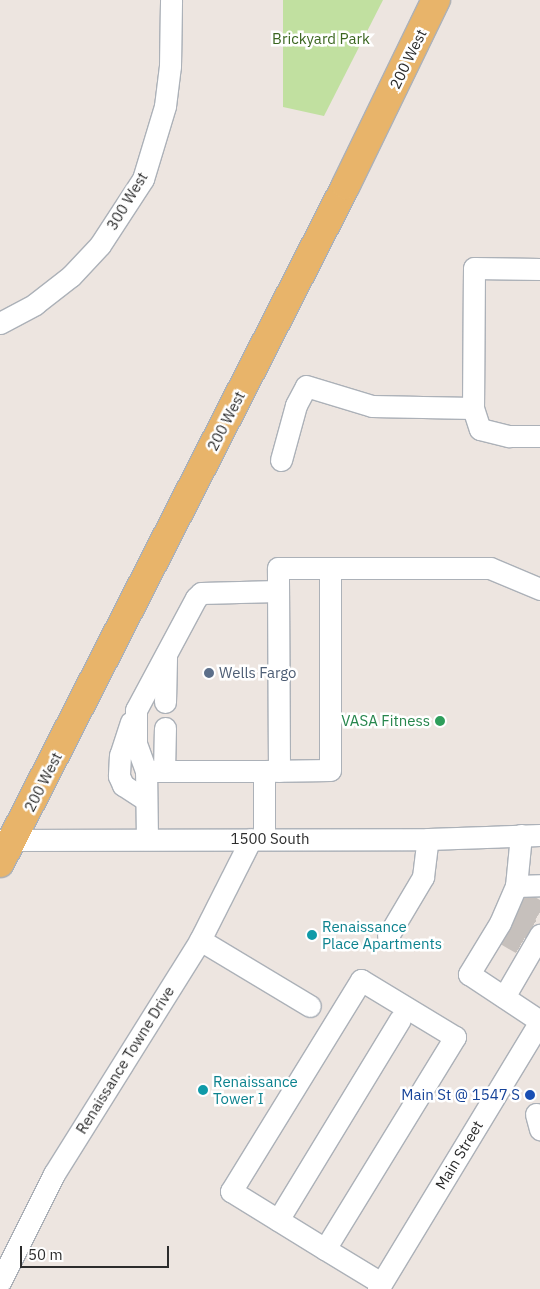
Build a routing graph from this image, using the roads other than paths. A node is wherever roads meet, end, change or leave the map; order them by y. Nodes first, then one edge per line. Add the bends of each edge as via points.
1 (171, 0) edge
2 (436, 0) edge
3 (540, 268) edge
4 (0, 323) edge
5 (473, 408) junction
6 (540, 436) edge
7 (281, 460) dead end
8 (330, 568) junction
9 (540, 589) edge
10 (278, 591) junction
11 (166, 654) junction
12 (165, 702) dead end
13 (136, 710) junction
14 (165, 728) dead end
15 (155, 771) junction
16 (272, 771) junction
17 (146, 800) junction
18 (530, 835) edge
19 (147, 839) junction
20 (258, 839) junction
21 (428, 839) junction
22 (6, 840) edge
23 (0, 863) edge
24 (540, 885) edge
25 (510, 910) junction
26 (388, 936) dead end
27 (534, 939) edge
28 (200, 940) junction
29 (504, 997) junction
30 (310, 1006) dead end
31 (400, 1020) dead end
32 (540, 1021) edge
33 (533, 1049) edge
34 (278, 1220) junction
35 (325, 1249) junction
36 (0, 1282) edge
37 (380, 1286) edge

1 - 4 street, 300 West via 170,66 165,106 143,179 100,245 71,276 36,304
2 - 22 main road, 200 West via 328,220
3 - 5 street via 474,268
5 - 6 street via 480,429 509,436
5 - 7 street via 372,406 306,386 296,405
8 - 9 street via 490,568
8 - 10 street via 278,568
8 - 16 street via 330,770
10 - 11 street via 201,593
10 - 16 street
11 - 12 street
11 - 13 street
13 - 15 street via 136,743
13 - 17 street via 120,755 119,776 123,785
14 - 15 street
15 - 16 street
15 - 17 street
16 - 20 street
17 - 19 street
18 - 21 street, 1500 South
18 - 25 street
19 - 20 street, 1500 South
19 - 22 street, 1500 South
20 - 21 street, 1500 South
20 - 28 street, Renaissance Towne Drive
21 - 26 street via 423,877
22 - 23 main road
24 - 25 street
25 - 29 street via 469,974
27 - 29 street
28 - 30 street
28 - 36 street, Renaissance Towne Drive via 54,1174
29 - 32 street
31 - 34 street
32 - 33 street, Main Street
33 - 37 street, Main Street
34 - 35 street
34 - 35 street via 231,1191 361,980 455,1037
35 - 37 street

